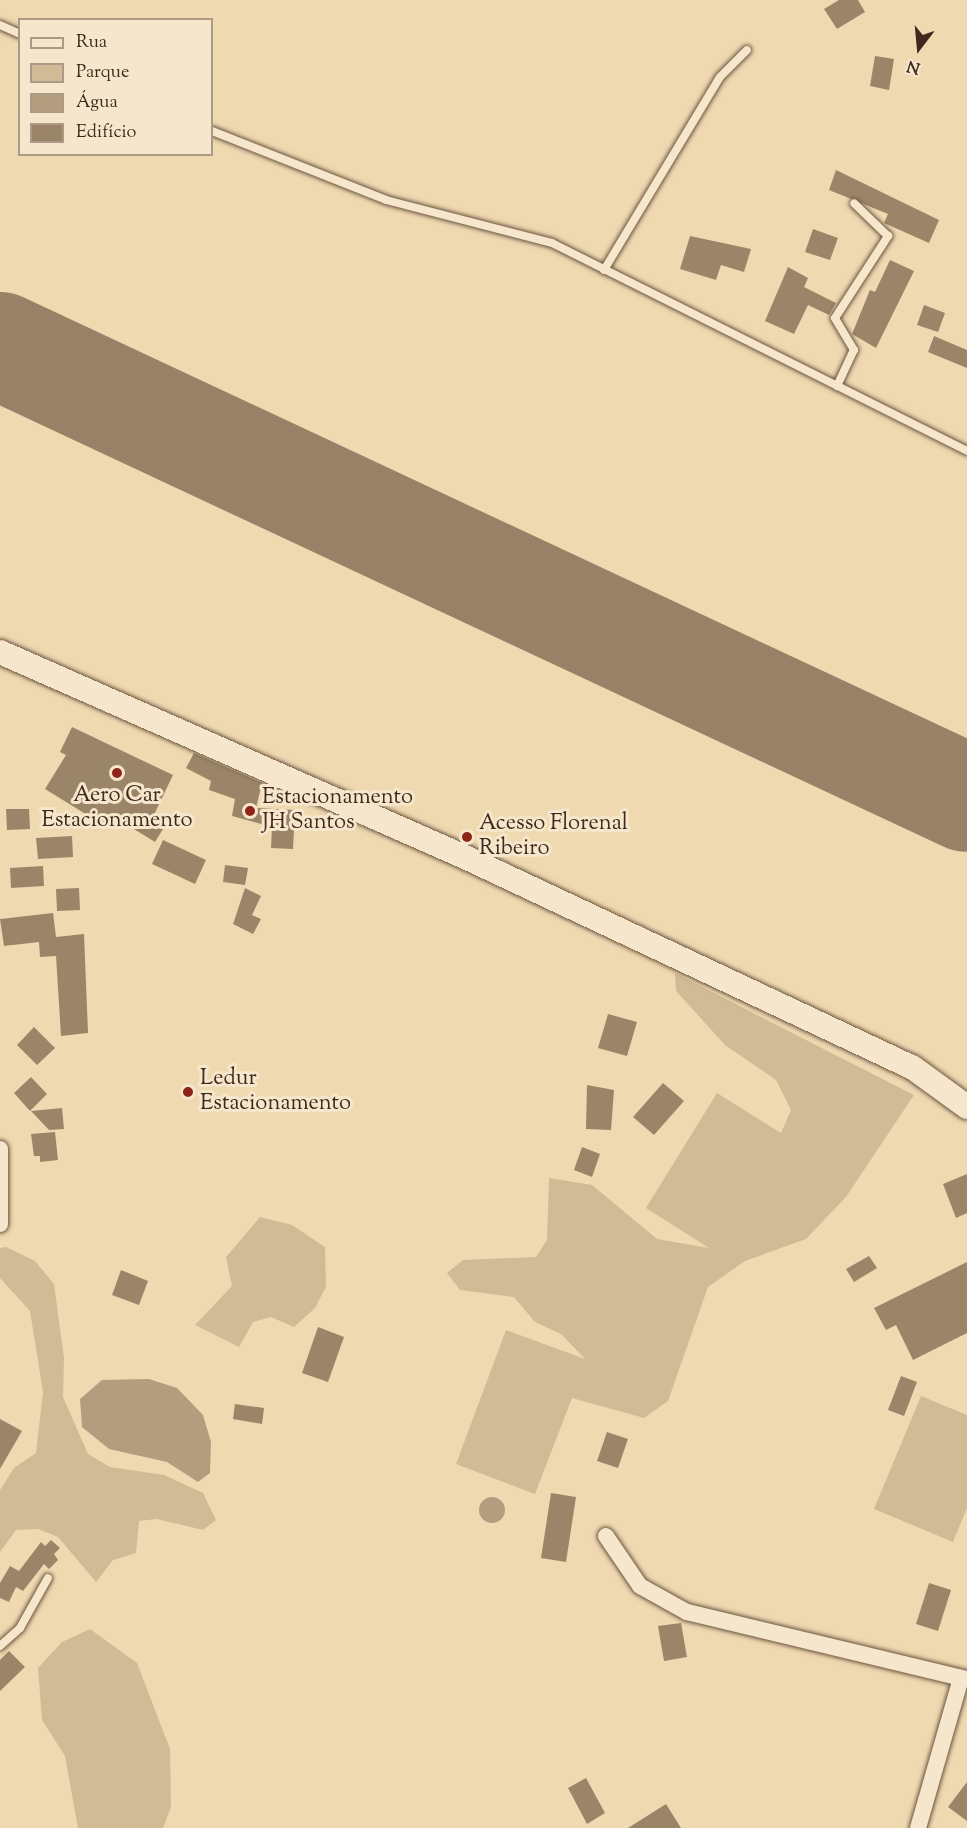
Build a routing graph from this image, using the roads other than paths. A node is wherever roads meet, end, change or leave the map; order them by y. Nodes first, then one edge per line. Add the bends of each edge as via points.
1 (0, 25) edge
2 (18, 33) edge
3 (747, 50) dead end
4 (213, 131) edge
5 (854, 203) dead end
6 (604, 270) junction
7 (837, 386) junction
8 (967, 451) edge
9 (0, 652) edge
10 (967, 1107) edge
11 (0, 1149) edge
12 (0, 1224) edge
13 (606, 1536) dead end
14 (48, 1578) dead end
15 (0, 1646) edge
16 (964, 1679) edge
17 (918, 1828) edge

1 - 2 lane
3 - 6 lane via 720,77
4 - 6 lane via 386,200 552,243
5 - 7 lane via 888,236 835,318 854,350
6 - 7 lane
7 - 8 lane
9 - 10 street via 467,858 901,1062
11 - 12 street
13 - 16 street via 640,1586 687,1612
14 - 15 lane via 20,1628
16 - 17 street

